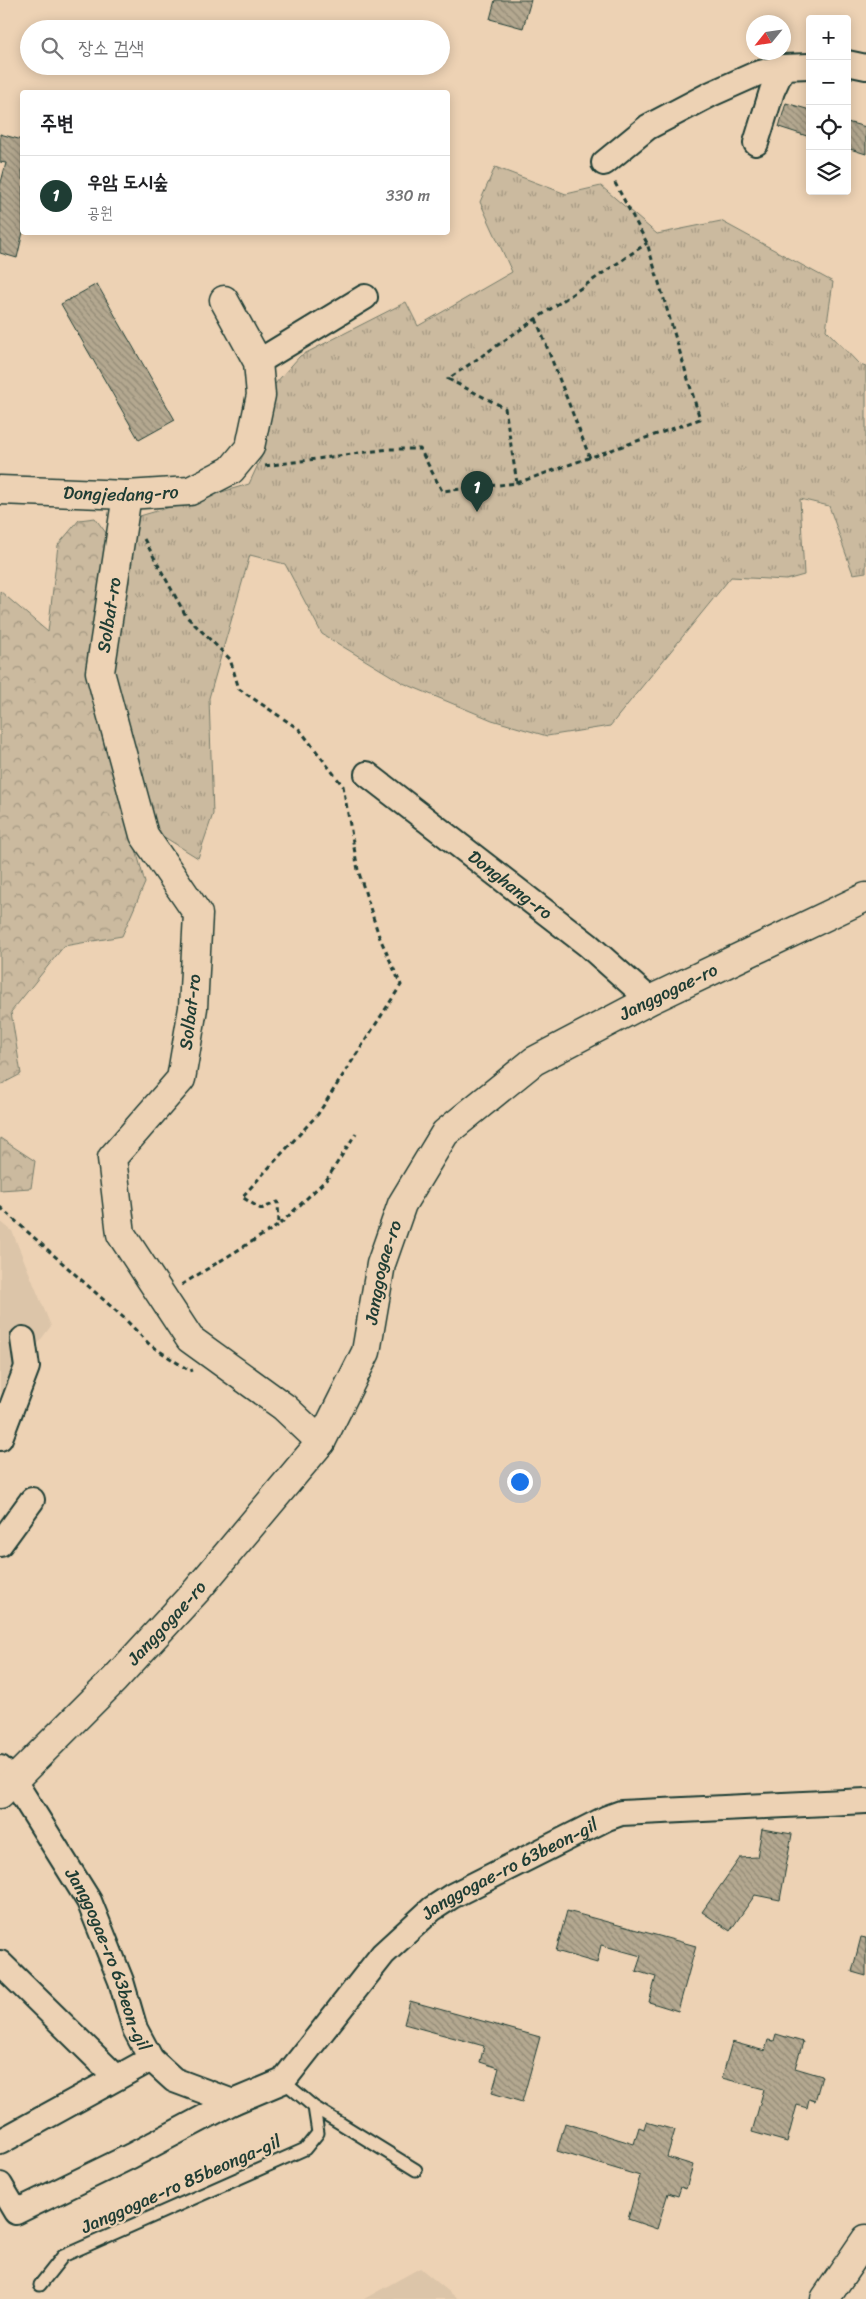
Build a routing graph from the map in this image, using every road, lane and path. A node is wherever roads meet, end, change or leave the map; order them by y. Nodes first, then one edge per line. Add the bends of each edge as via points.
1 (851, 64) edge
2 (806, 66) edge
3 (784, 67) junction
4 (866, 67) edge
5 (756, 143) dead end
6 (604, 163) joint
7 (647, 243) junction
8 (365, 297) dead end
9 (224, 300) dead end
10 (536, 319) junction
11 (258, 362) junction
12 (590, 458) junction
13 (231, 470) junction
14 (517, 483) junction
15 (0, 490) edge
16 (127, 495) junction
17 (142, 530) dead end
18 (367, 774) dead end
19 (866, 896) edge
20 (650, 1000) junction
21 (356, 1133) dead end
22 (0, 1207) edge
23 (279, 1225) junction
24 (162, 1296) junction
25 (22, 1339) dead end
26 (223, 1362) junction
27 (0, 1438) edge
28 (321, 1442) junction
29 (32, 1500) dead end
30 (0, 1544) edge
31 (5, 1781) edge
32 (866, 1800) edge
33 (2, 1971) edge
34 (151, 2059) junction
35 (116, 2078) junction
36 (283, 2081) junction
37 (233, 2102) junction
38 (314, 2107) junction
39 (0, 2142) edge
40 (416, 2170) dead end
41 (0, 2185) edge
42 (866, 2239) edge
43 (40, 2285) dead end
44 (825, 2299) edge

1 - 4 street
2 - 3 street
3 - 5 street via 772,91
3 - 6 street via 756,74 648,126
6 - 7 path
7 - 10 path
7 - 12 path via 700,419
8 - 11 street
9 - 11 street, Dongjedang-ro
10 - 12 path
10 - 14 path via 448,379 505,408
11 - 13 street, Dongjedang-ro via 261,395 250,447
12 - 14 path
13 - 14 path via 389,449 420,449 442,491
13 - 16 street, Dongjedang-ro via 190,491
15 - 16 street, Dongjedang-ro
16 - 24 street, Solbat-ro via 100,672 144,834 198,914 193,1008 181,1079 112,1158 121,1234
17 - 23 path via 143,538 186,616 230,659 240,689 300,730 343,786 358,870 379,936 401,985 318,1114 242,1197 261,1209 278,1202
18 - 20 street, Donghang-ro via 588,945
19 - 20 street, Janggogae-ro
20 - 28 street, Janggogae-ro via 534,1061 445,1133 402,1204 382,1264 366,1352
21 - 23 path via 326,1179
22 - 26 path via 150,1345 190,1371
23 - 24 path
24 - 26 street, Solbat-ro via 190,1339
25 - 27 street via 27,1367
26 - 28 street, Solbat-ro via 284,1406
28 - 31 street, Janggogae-ro via 197,1590 114,1680
29 - 30 street
31 - 34 street, Janggogae-ro 63beon-gil via 89,1901 121,1981 135,2029
32 - 36 street, Janggogae-ro 63beon-gil via 621,1813 607,1818 432,1909 383,1954
33 - 35 street
34 - 35 street
34 - 37 street, Janggogae-ro 63beon-gil via 174,2080
35 - 39 street
36 - 37 street, Janggogae-ro 63beon-gil
36 - 38 lane
37 - 41 street, Janggogae-ro 63beon-gil via 16,2212
38 - 40 lane
38 - 43 lane, Janggogae-ro 85beonga-gil via 318,2133 305,2149 63,2256
42 - 44 street

